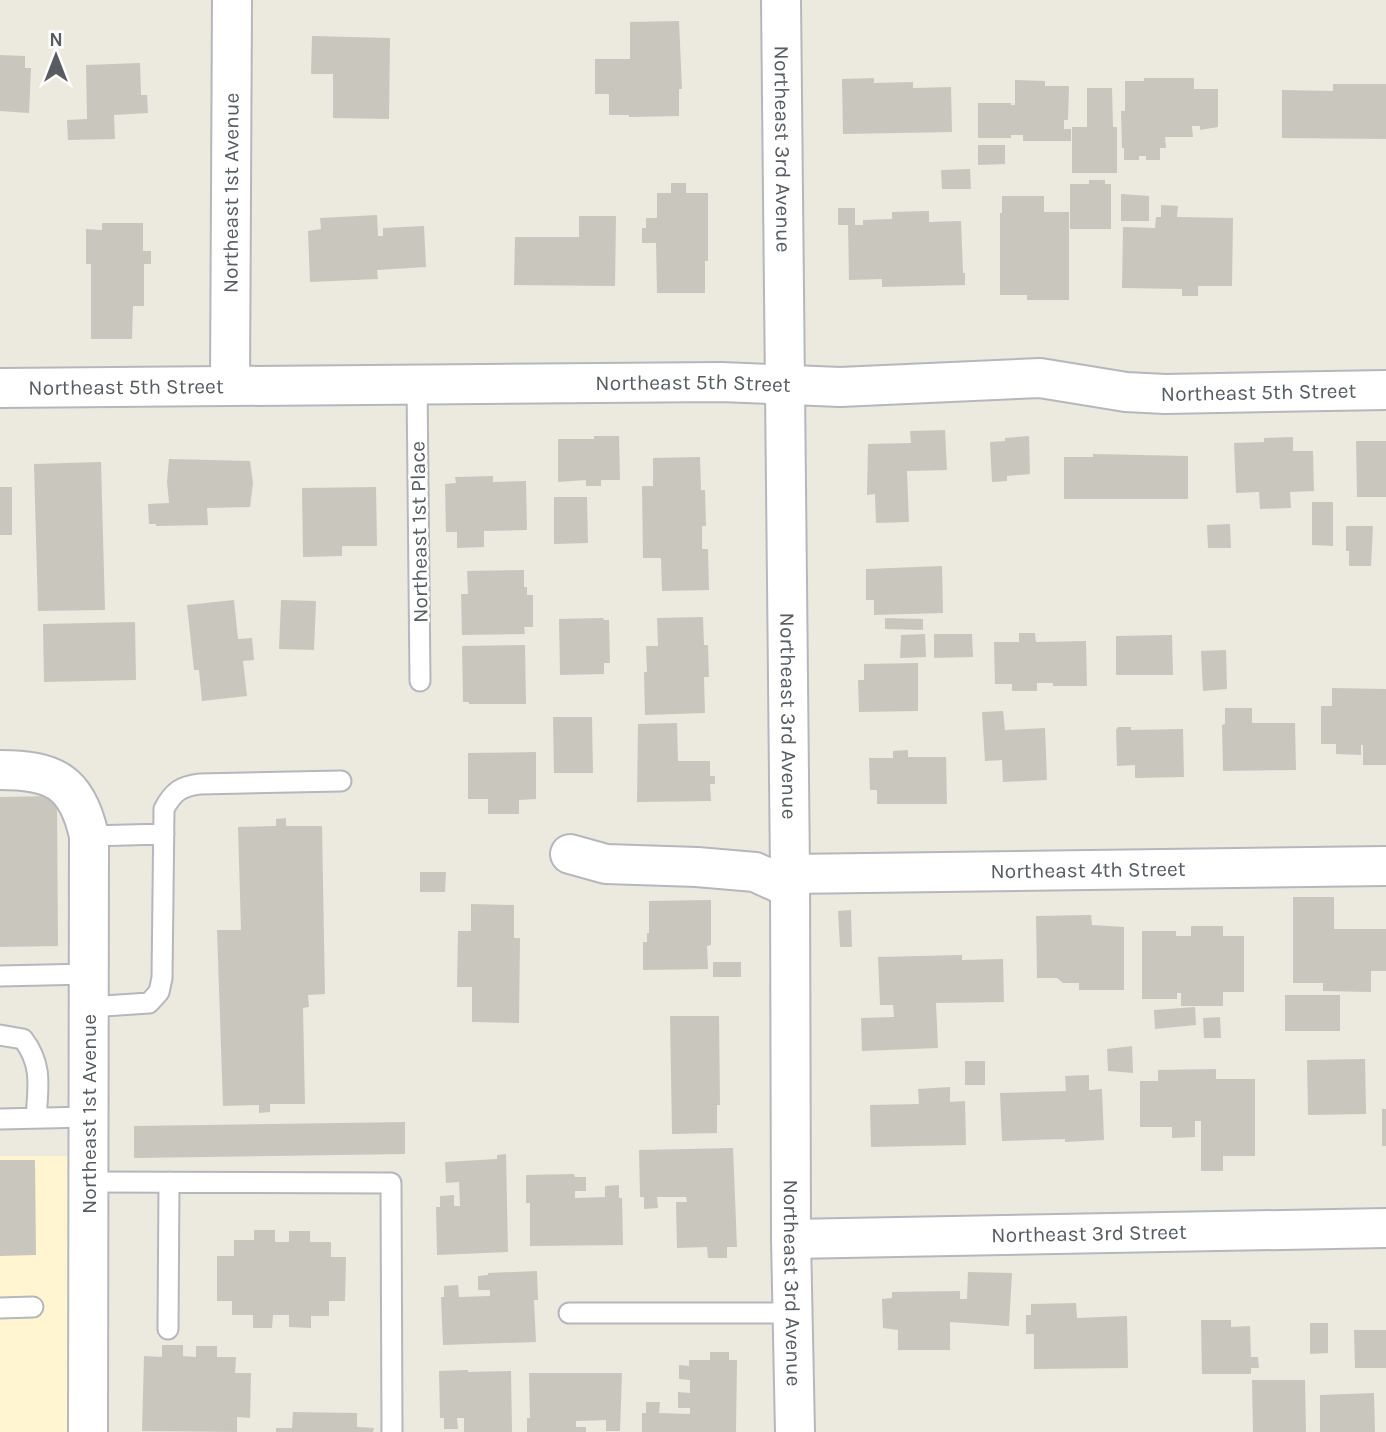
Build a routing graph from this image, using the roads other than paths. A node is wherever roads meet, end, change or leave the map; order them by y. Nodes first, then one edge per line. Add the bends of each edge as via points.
1 (232, 0) edge
2 (781, 0) edge
3 (417, 384) junction
4 (230, 385) junction
5 (784, 385) junction
6 (0, 388) edge
7 (1386, 390) edge
8 (420, 681) dead end
9 (0, 771) edge
10 (341, 782) dead end
11 (164, 834) junction
12 (89, 835) junction
13 (570, 854) dead end
14 (1386, 866) edge
15 (790, 881) junction
16 (0, 976) edge
17 (89, 990) junction
18 (0, 1035) edge
19 (89, 1117) junction
20 (36, 1118) junction
21 (0, 1119) edge
22 (89, 1182) junction
23 (169, 1182) junction
24 (1386, 1228) edge
25 (791, 1239) junction
26 (33, 1307) dead end
27 (0, 1308) edge
28 (569, 1313) dead end
29 (792, 1313) junction
30 (168, 1329) dead end
31 (88, 1432) edge
32 (392, 1432) edge
33 (795, 1432) edge

1 - 4 street, Northeast 1st Avenue
2 - 5 street, Northeast 3rd Avenue
3 - 4 street, Northeast 5th Street
3 - 5 street, Northeast 5th Street
3 - 8 lane, Northeast 1st Place
4 - 6 street, Northeast 5th Street
5 - 7 street, Northeast 5th Street via 840,387 1041,378 1165,394
5 - 15 street, Northeast 3rd Avenue
9 - 12 street, Northeast 1st Avenue via 27,770 61,783 76,798
10 - 11 lane via 184,786 171,795 164,809
11 - 12 lane
11 - 17 lane via 159,992 149,1003
12 - 17 street, Northeast 1st Avenue
13 - 15 street via 606,864 755,872
14 - 15 street, Northeast 4th Street
15 - 25 street, Northeast 3rd Avenue
16 - 17 lane
17 - 19 street, Northeast 1st Avenue
18 - 20 lane via 23,1039 36,1061
19 - 20 lane
19 - 22 street, Northeast 1st Avenue
20 - 21 lane
22 - 23 lane
22 - 31 street, Northeast 1st Avenue
23 - 30 lane
23 - 32 lane via 391,1183
24 - 25 street, Northeast 3rd Street
25 - 29 street, Northeast 3rd Avenue
26 - 27 lane
28 - 29 lane
29 - 33 street, Northeast 3rd Avenue

